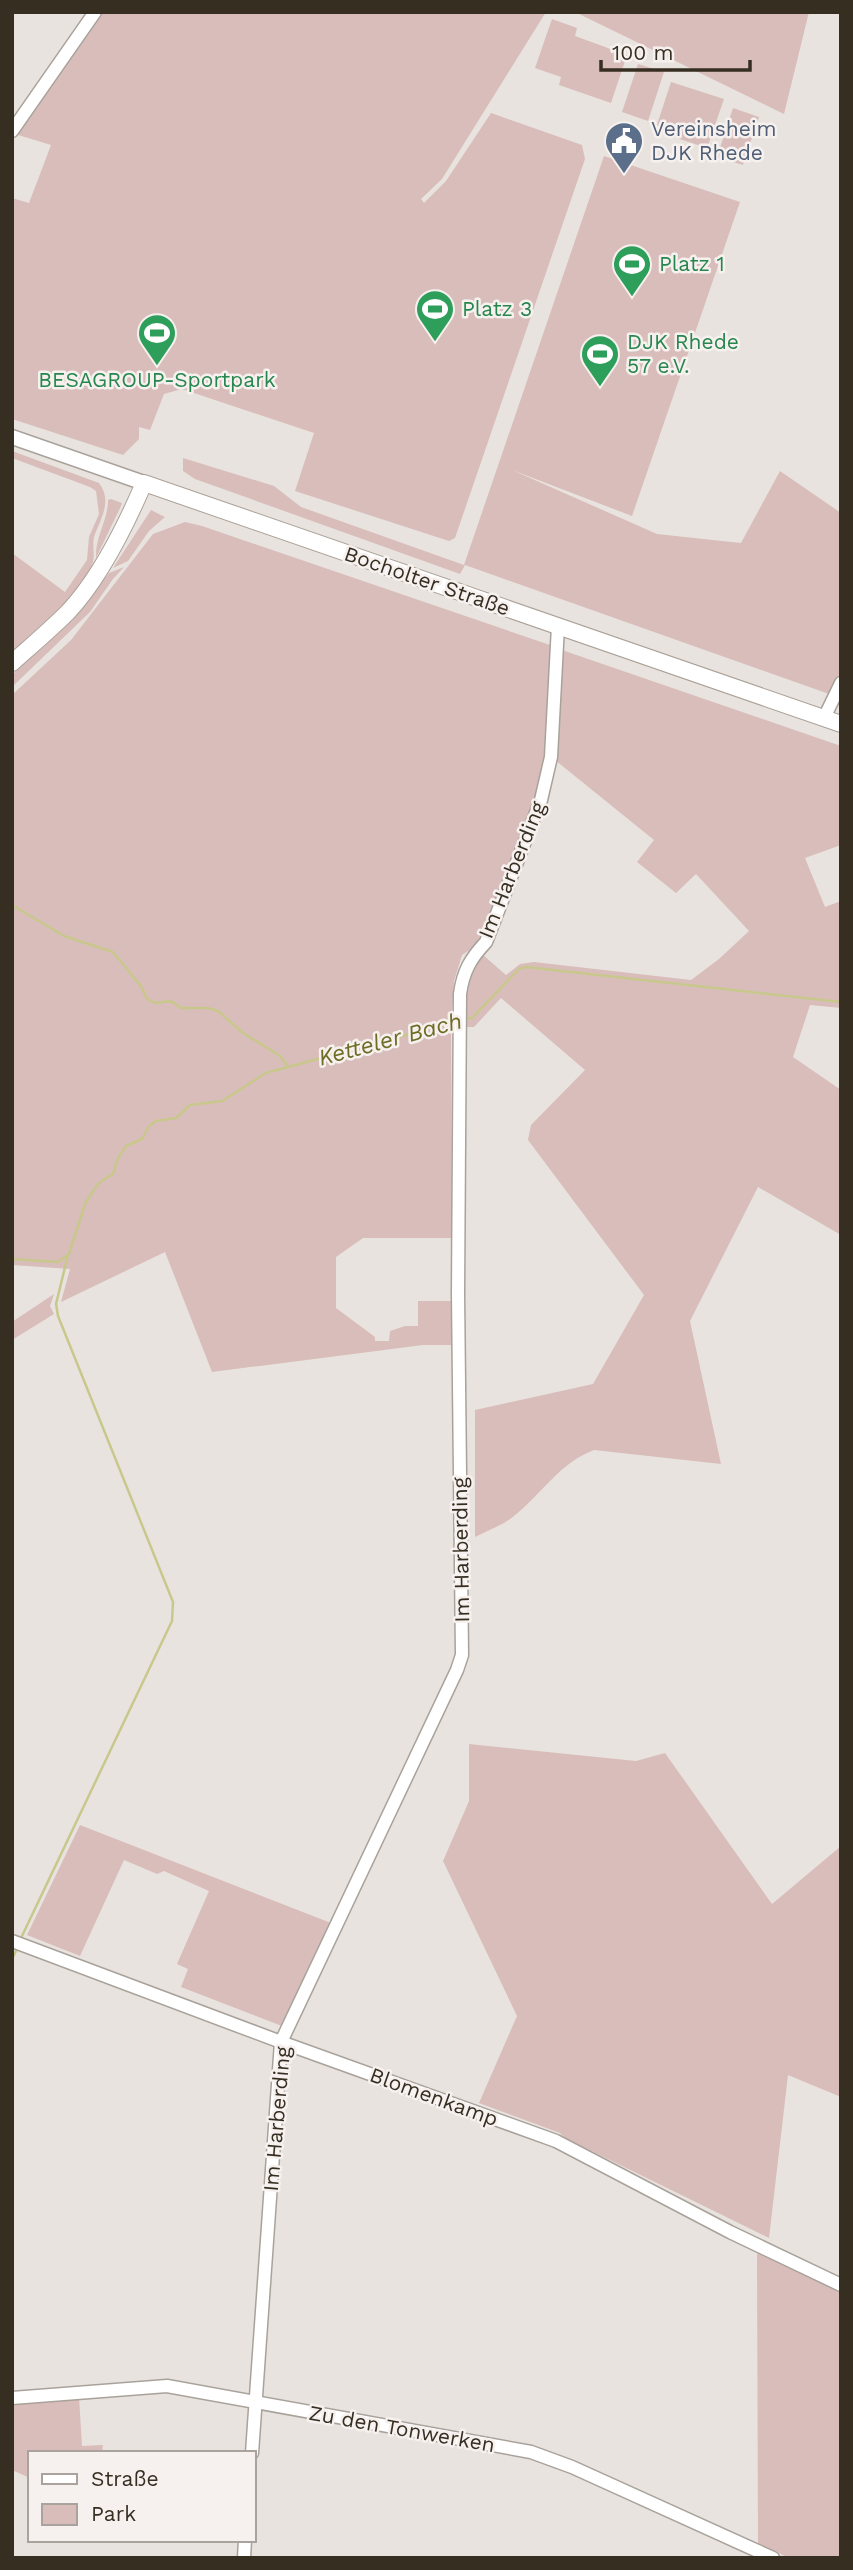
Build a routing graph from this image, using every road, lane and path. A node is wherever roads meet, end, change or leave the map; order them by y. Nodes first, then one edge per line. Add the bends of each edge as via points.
1 (95, 12) edge
2 (12, 131) edge
3 (12, 437) edge
4 (144, 483) junction
5 (558, 626) junction
6 (12, 663) edge
7 (841, 682) edge
8 (824, 718) junction
9 (841, 724) edge
10 (12, 1941) edge
11 (281, 2042) junction
12 (841, 2285) edge
13 (12, 2398) edge
14 (256, 2403) junction
15 (252, 2451) edge
16 (773, 2558) edge

1 - 2 street
3 - 4 street, Bocholter Straße
4 - 5 main road, Bocholter Straße
4 - 6 main road via 98,571 69,611
5 - 8 main road, Bocholter Straße
5 - 11 street, Im Harberding via 551,757 541,800 486,942 463,974 458,1293 462,1655
7 - 8 street
8 - 9 main road, Bocholter Straße
10 - 11 street, Blomenkamp
11 - 12 street, Blomenkamp via 556,2141
11 - 14 street, Im Harberding
13 - 14 street, Zu den Tonwerken via 167,2386
14 - 15 street, Im Harberding
14 - 16 street, Zu den Tonwerken via 531,2452

